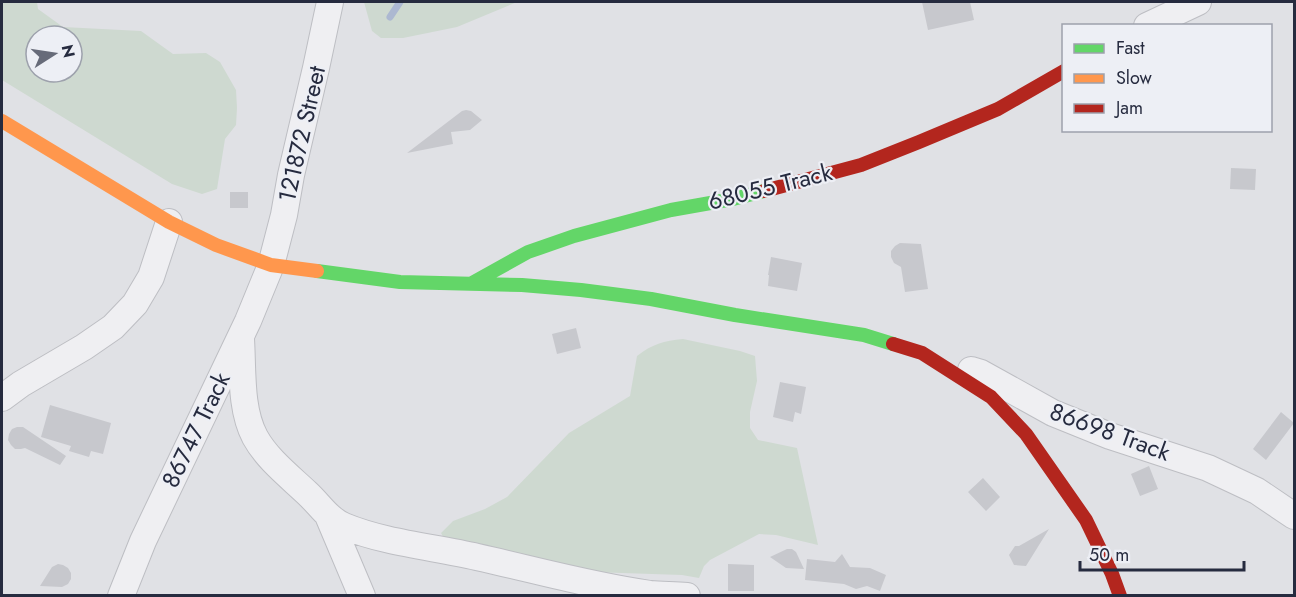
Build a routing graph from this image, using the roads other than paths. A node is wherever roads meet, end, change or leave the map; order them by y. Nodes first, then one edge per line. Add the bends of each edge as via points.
1 (330, 2) edge
2 (1198, 2) edge
3 (1151, 24) edge
4 (1062, 72) edge
5 (2, 121) edge
6 (169, 222) junction
7 (271, 265) junction
8 (470, 284) junction
9 (241, 336) junction
10 (922, 353) junction
11 (2, 398) edge
12 (1294, 516) edge
13 (329, 518) junction
14 (121, 596) edge
15 (362, 596) edge
16 (687, 596) edge
17 (1120, 596) edge

1 - 7 street, 121872 Street
2 - 3 street
4 - 8 street, 68055 Track via 998,109 861,165 574,236 528,252
5 - 6 street
6 - 7 street
6 - 11 street via 151,277 135,304 114,327
7 - 8 street via 400,282
7 - 9 street, 86747 Track
8 - 10 street via 534,286 651,299 864,335
9 - 13 street via 243,400 253,435
9 - 14 street, 86747 Track via 143,540
10 - 12 street, 86698 Track via 981,373 1082,425 1208,468 1257,491
10 - 17 street via 991,397 1026,434 1086,520
13 - 15 street
13 - 16 street via 383,538 586,583

